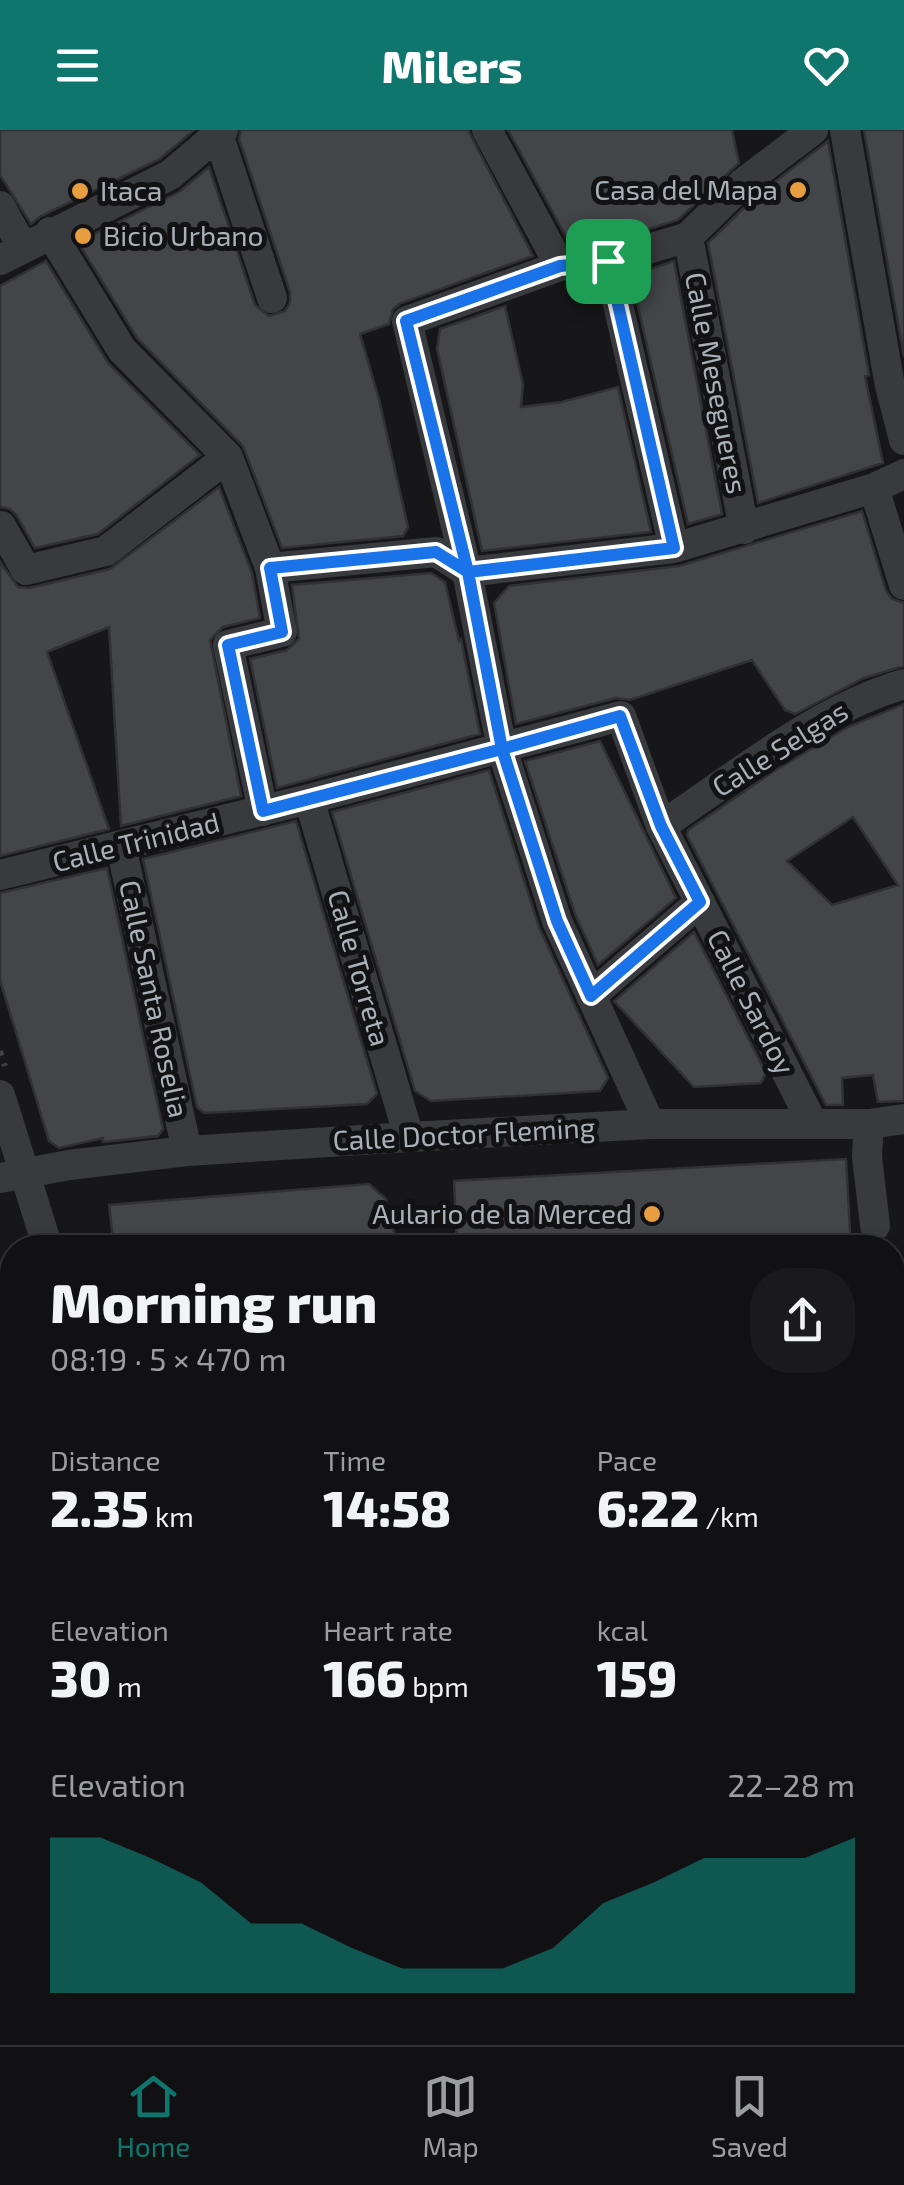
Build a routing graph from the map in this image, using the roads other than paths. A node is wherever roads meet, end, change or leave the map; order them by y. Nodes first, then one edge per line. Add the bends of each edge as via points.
1 (487, 130) edge
2 (813, 130) edge
3 (845, 130) edge
4 (220, 132) edge
5 (0, 206) edge
6 (50, 232) junction
7 (688, 237) junction
8 (12, 254) edge
9 (608, 261) junction
10 (560, 266) junction
11 (272, 298) dead end
12 (897, 384) edge
13 (904, 440) edge
14 (228, 457) junction
15 (904, 474) edge
16 (874, 488) junction
17 (0, 526) edge
18 (744, 529) junction
19 (674, 548) junction
20 (270, 568) junction
21 (468, 572) junction
22 (904, 585) edge
23 (904, 684) edge
24 (620, 716) joint
25 (502, 749) junction
26 (309, 799) junction
27 (263, 811) junction
28 (661, 826) junction
29 (121, 846) junction
30 (0, 875) edge
31 (700, 902) junction
32 (591, 996) junction
33 (0, 1095) edge
34 (904, 1119) edge
35 (650, 1124) junction
36 (813, 1124) junction
37 (869, 1124) junction
38 (408, 1137) junction
39 (187, 1152) junction
40 (12, 1175) edge
41 (875, 1226) dead end
42 (42, 1235) edge

1 - 10 street
2 - 7 street via 743,183
3 - 12 street
4 - 6 street via 170,175
4 - 11 street
5 - 8 street
6 - 8 street
6 - 14 street via 122,350
7 - 9 street
7 - 18 street, Calle Mesegueres
9 - 10 street
9 - 19 street
10 - 21 street via 406,321
12 - 13 street
14 - 17 street via 106,550 26,570
14 - 20 street
15 - 16 street
16 - 18 street
16 - 22 street
18 - 19 street
19 - 21 street
20 - 21 street via 436,552
20 - 27 street via 282,632 228,645
21 - 25 street
23 - 28 street, Calle Selgas via 866,696
24 - 25 street, Calle Trinidad
24 - 28 street, Calle Sardoy
25 - 26 street, Calle Trinidad
25 - 32 street via 557,921
26 - 27 street, Calle Trinidad
26 - 38 street, Calle Torreta
27 - 29 street, Calle Trinidad
28 - 31 street, Calle Sardoy
29 - 30 street, Calle Trinidad
29 - 39 street, Calle Santa Roselia
31 - 32 street
31 - 36 street, Calle Sardoy
32 - 35 street
33 - 40 street
34 - 37 street, Calle Doctor Fleming
35 - 36 street, Calle Doctor Fleming
35 - 38 street, Calle Doctor Fleming
36 - 37 street, Calle Doctor Fleming
37 - 41 street
38 - 39 street, Calle Doctor Fleming
39 - 40 street, Calle Doctor Fleming
40 - 42 street

